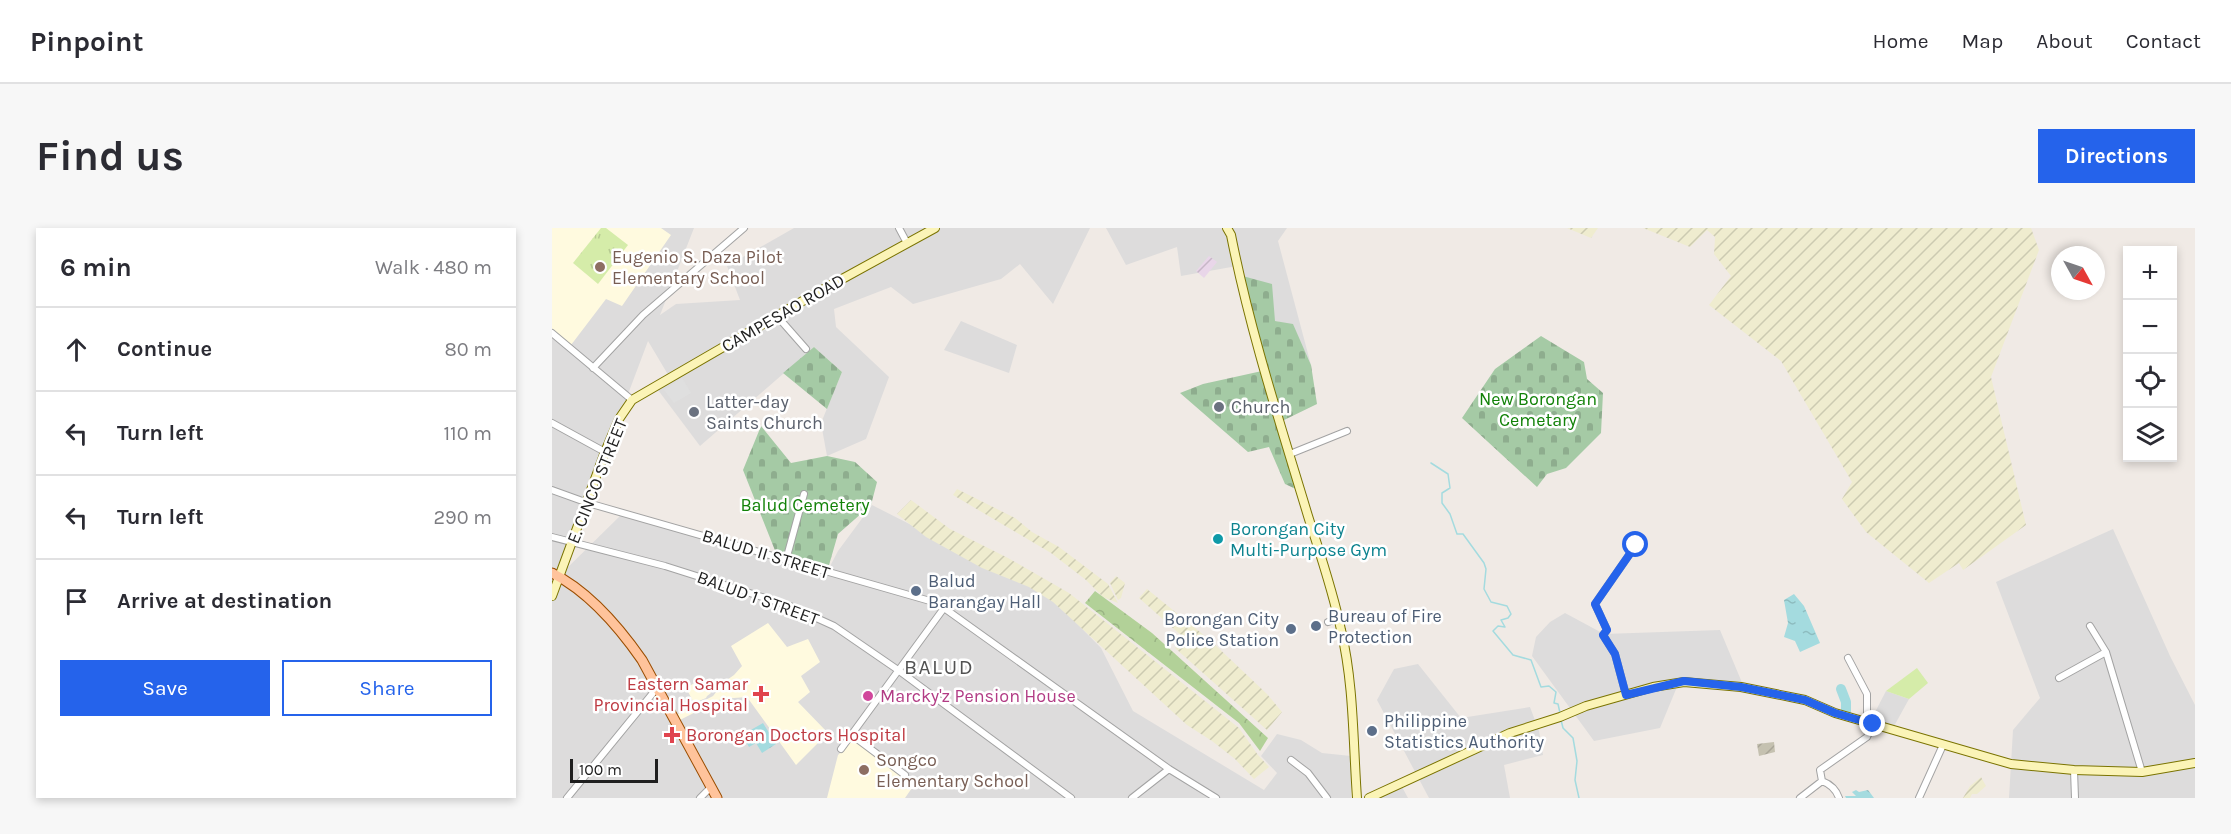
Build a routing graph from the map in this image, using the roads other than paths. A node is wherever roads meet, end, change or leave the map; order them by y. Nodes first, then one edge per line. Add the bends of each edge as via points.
1 (744, 228) edge
2 (899, 228) edge
3 (934, 228) edge
4 (1231, 230) edge
5 (907, 243) junction
6 (777, 316) junction
7 (552, 333) edge
8 (806, 349) dead end
9 (594, 368) junction
10 (632, 400) junction
11 (552, 423) edge
12 (1347, 430) dead end
13 (605, 452) junction
14 (1290, 454) junction
15 (552, 490) edge
16 (804, 494) dead end
17 (588, 503) junction
18 (552, 537) edge
19 (572, 543) junction
20 (1636, 545) dead end
21 (786, 560) junction
22 (555, 575) edge
23 (552, 594) edge
24 (944, 608) junction
25 (1338, 618) junction
26 (1328, 622) dead end
27 (2090, 626) dead end
28 (2106, 652) junction
29 (1848, 658) dead end
30 (898, 670) junction
31 (2059, 678) dead end
32 (657, 688) junction
33 (1626, 695) junction
34 (1870, 723) junction
35 (852, 735) junction
36 (1943, 745) junction
37 (841, 749) dead end
38 (1291, 760) dead end
39 (2195, 764) edge
40 (1169, 769) junction
41 (2074, 770) junction
42 (2142, 772) junction
43 (905, 775) dead end
44 (1822, 781) junction
45 (711, 788) junction
46 (567, 798) edge
47 (700, 798) edge
48 (717, 798) edge
49 (1071, 798) edge
50 (1132, 798) edge
51 (1216, 798) edge
52 (1327, 798) edge
53 (1357, 798) edge
54 (1369, 798) edge
55 (1800, 798) edge
56 (1839, 798) edge
57 (1919, 798) edge
58 (2075, 798) edge

1 - 9 street via 643,315
2 - 5 street
3 - 5 street, CAMPESAO ROAD
4 - 14 street via 1245,300
5 - 6 street, CAMPESAO ROAD
6 - 8 street
6 - 10 street, CAMPESAO ROAD
7 - 9 street
9 - 10 street
10 - 13 street, E. CINCO STREET
11 - 13 street
12 - 14 street
13 - 17 street, E. CINCO STREET
14 - 25 street
15 - 17 street, BALUD II STREET
16 - 21 street
17 - 19 street, E. CINCO STREET
17 - 21 street, BALUD II STREET
18 - 19 street, BALUD 1 STREET
19 - 22 street, E. CINCO STREET
19 - 30 street, BALUD 1 STREET via 665,566 790,606 834,626
20 - 33 street via 1595,604
21 - 24 street, BALUD II STREET
22 - 23 street, E. CINCO STREET
22 - 32 main road via 582,594 617,628 642,660
24 - 30 street
24 - 40 street, BALUD II STREET
25 - 26 street
25 - 53 street via 1350,695
27 - 28 street
28 - 31 street
28 - 42 street
29 - 34 street via 1867,693
30 - 35 street
30 - 49 street, BALUD 1 STREET
32 - 45 main road
32 - 46 street
33 - 34 street via 1684,681 1741,687 1805,700
33 - 54 street via 1485,744
34 - 36 street
34 - 44 street via 1867,737 1820,771
35 - 37 street
35 - 43 street
36 - 41 street via 2011,764
36 - 57 street
38 - 52 street
39 - 42 street
40 - 50 street
40 - 51 street, BALUD II STREET
41 - 42 street
41 - 58 street
44 - 55 street
44 - 56 street
45 - 47 street
45 - 48 main road

